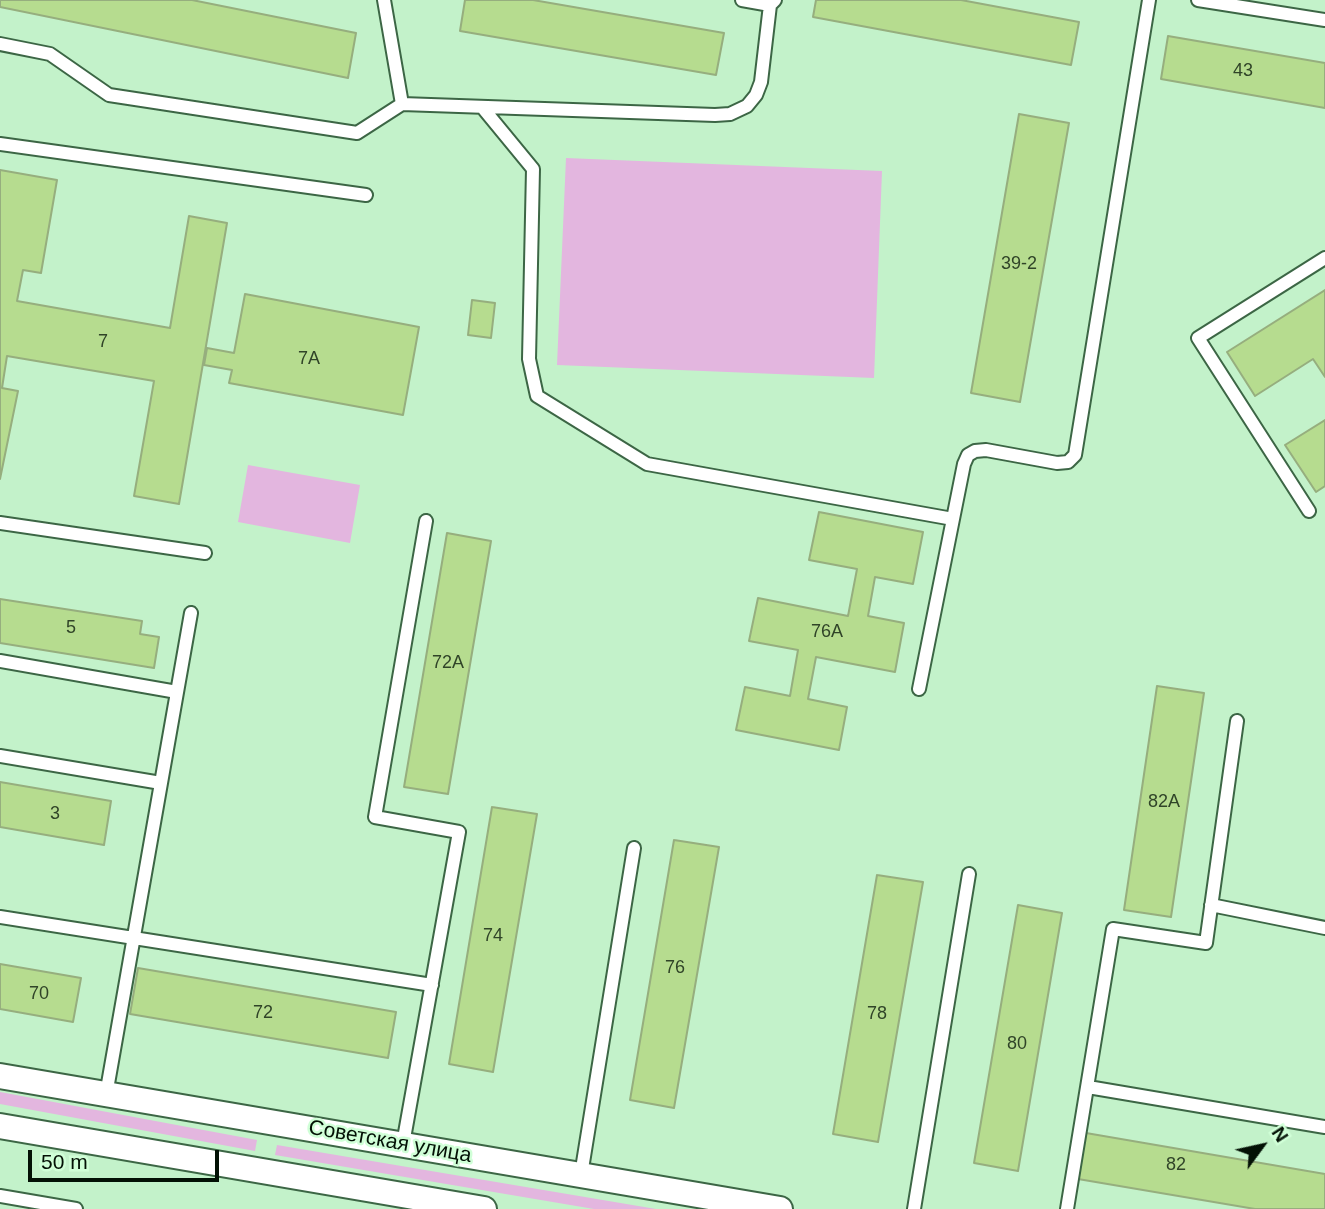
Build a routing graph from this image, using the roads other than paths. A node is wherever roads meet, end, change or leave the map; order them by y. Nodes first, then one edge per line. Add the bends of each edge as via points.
1 (383, 0) edge
2 (742, 0) edge
3 (1149, 0) edge
4 (1198, 0) edge
5 (773, 2) edge
6 (1325, 20) edge
7 (0, 44) edge
8 (402, 104) junction
9 (482, 107) junction
10 (0, 144) edge
11 (366, 195) dead end
12 (1325, 258) edge
13 (1309, 511) dead end
14 (953, 519) junction
15 (426, 521) dead end
16 (0, 523) edge
17 (205, 553) dead end
18 (191, 613) dead end
19 (0, 661) edge
20 (919, 689) dead end
21 (177, 692) junction
22 (1237, 721) dead end
23 (0, 756) edge
24 (161, 782) junction
25 (634, 848) dead end
26 (969, 874) dead end
27 (1211, 905) junction
28 (0, 917) edge
29 (1325, 928) edge
30 (133, 938) junction
31 (432, 985) junction
32 (0, 1076) edge
33 (1088, 1087) junction
34 (106, 1095) junction
35 (0, 1126) edge
36 (1325, 1127) edge
37 (403, 1144) junction
38 (581, 1175) junction
39 (0, 1196) edge
40 (76, 1209) edge
41 (484, 1209) edge
42 (780, 1209) edge
43 (914, 1209) edge
44 (1067, 1209) edge

1 - 8 lane
2 - 5 lane
3 - 14 lane via 1075,455 1068,462 1057,463 975,451 964,464
4 - 6 lane
5 - 9 lane via 756,96 730,114
7 - 8 lane via 51,54 109,95 357,133
8 - 9 lane
9 - 14 lane via 533,169 529,359 537,396 646,464
10 - 11 lane
12 - 13 lane via 1198,338
14 - 20 lane
15 - 31 lane via 375,817 459,832
16 - 17 lane
18 - 21 lane
19 - 21 lane
21 - 24 lane
22 - 27 lane
23 - 24 lane
24 - 30 lane
25 - 38 lane
26 - 43 lane
27 - 29 lane
27 - 33 lane via 1206,943 1113,929
28 - 30 lane
30 - 31 lane
30 - 34 lane
31 - 37 lane
32 - 34 street, Советская улица
33 - 36 lane
33 - 44 lane
34 - 37 street, Советская улица
35 - 41 street
37 - 38 street, Советская улица
38 - 42 street, Советская улица
39 - 40 lane

